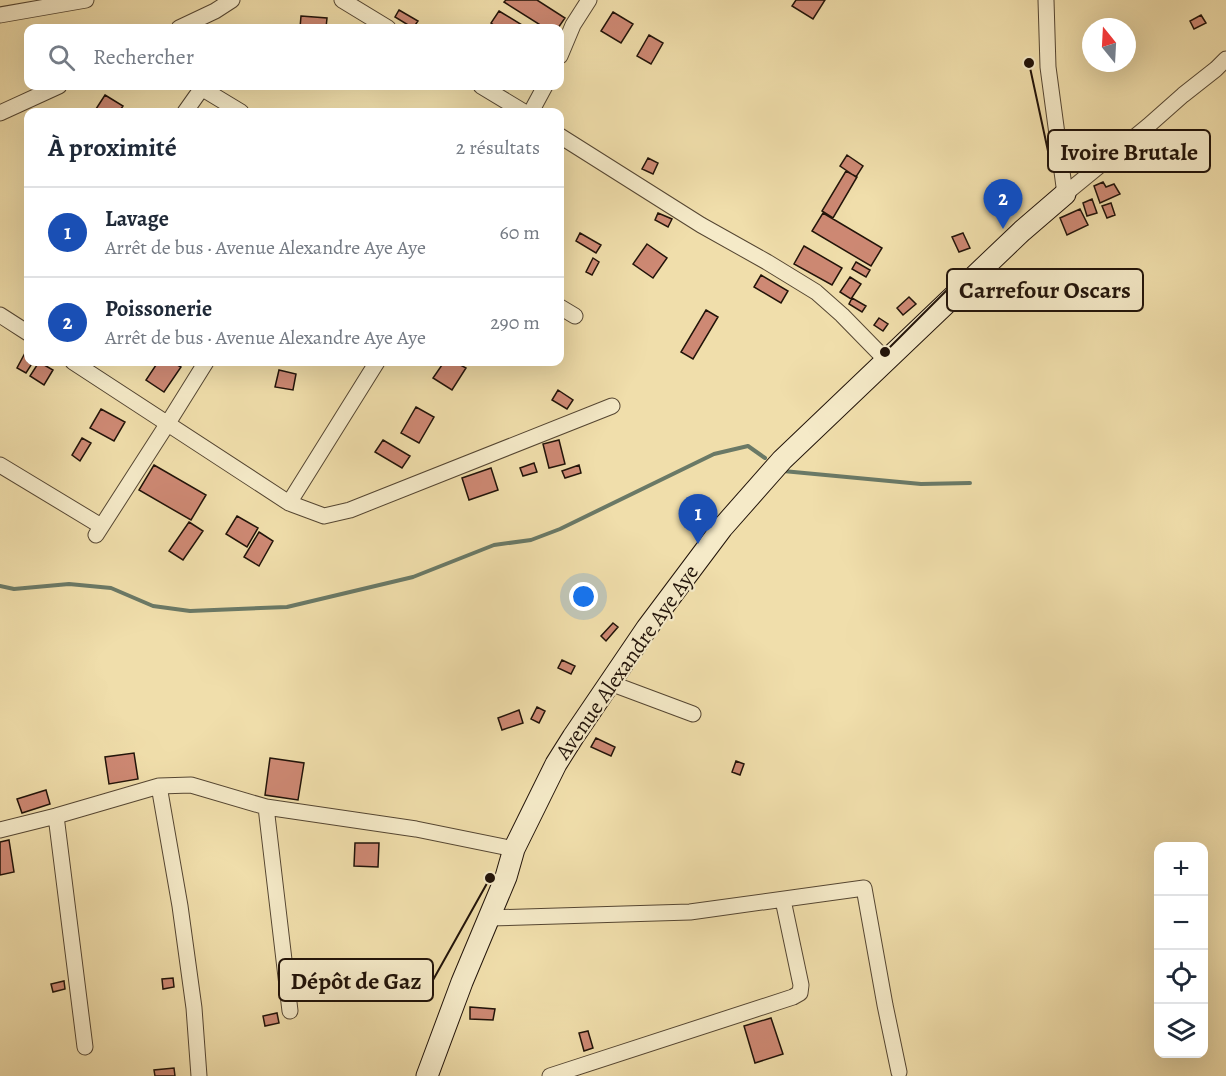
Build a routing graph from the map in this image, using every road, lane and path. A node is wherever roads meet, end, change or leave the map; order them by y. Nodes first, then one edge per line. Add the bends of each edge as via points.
1 (86, 0) edge
2 (232, 0) edge
3 (342, 0) edge
4 (589, 0) edge
5 (1046, 0) edge
6 (0, 15) edge
7 (187, 24) edge
8 (381, 24) edge
9 (564, 47) edge
10 (1226, 59) edge
11 (51, 90) edge
12 (198, 90) edge
13 (205, 90) edge
14 (488, 90) edge
15 (542, 90) edge
16 (187, 108) edge
17 (234, 108) edge
18 (517, 108) edge
19 (533, 108) edge
20 (1, 115) edge
21 (564, 139) edge
22 (1065, 194) junction
23 (564, 309) edge
24 (0, 315) edge
25 (575, 316) dead end
26 (24, 330) edge
27 (886, 360) junction
28 (79, 366) edge
29 (204, 366) edge
30 (374, 366) edge
31 (612, 406) dead end
32 (168, 423) junction
33 (0, 465) edge
34 (289, 502) junction
35 (610, 682) junction
36 (693, 714) dead end
37 (159, 786) junction
38 (266, 807) junction
39 (56, 816) junction
40 (0, 830) edge
41 (514, 849) junction
42 (783, 900) junction
43 (489, 918) junction
44 (290, 1011) dead end
45 (85, 1047) dead end
46 (895, 1075) edge
47 (199, 1076) edge
48 (427, 1076) edge
49 (550, 1076) edge

1 - 6 street
2 - 7 street
3 - 8 street
4 - 9 street
5 - 22 street via 1048,68
10 - 22 street
11 - 20 street
12 - 16 street
13 - 17 street
14 - 18 street
15 - 19 street
21 - 27 street via 816,292
22 - 27 street, Avenue Alexandre Aye Aye
23 - 25 street
24 - 26 street
27 - 35 street, Avenue Alexandre Aye Aye via 795,447 722,528
28 - 32 street
29 - 32 street
30 - 34 street
31 - 34 street via 350,510 324,516
32 - 33 street via 98,530
32 - 34 street
35 - 36 street
35 - 41 street, Avenue Alexandre Aye Aye via 556,764
37 - 38 street via 190,784
37 - 39 street
37 - 47 street via 180,906
38 - 41 street via 416,829
38 - 44 street
39 - 40 street
39 - 45 street
41 - 43 street, Avenue Alexandre Aye Aye
42 - 43 street via 690,912
42 - 46 street via 864,888
42 - 49 street via 800,993
43 - 48 street, Avenue Alexandre Aye Aye

